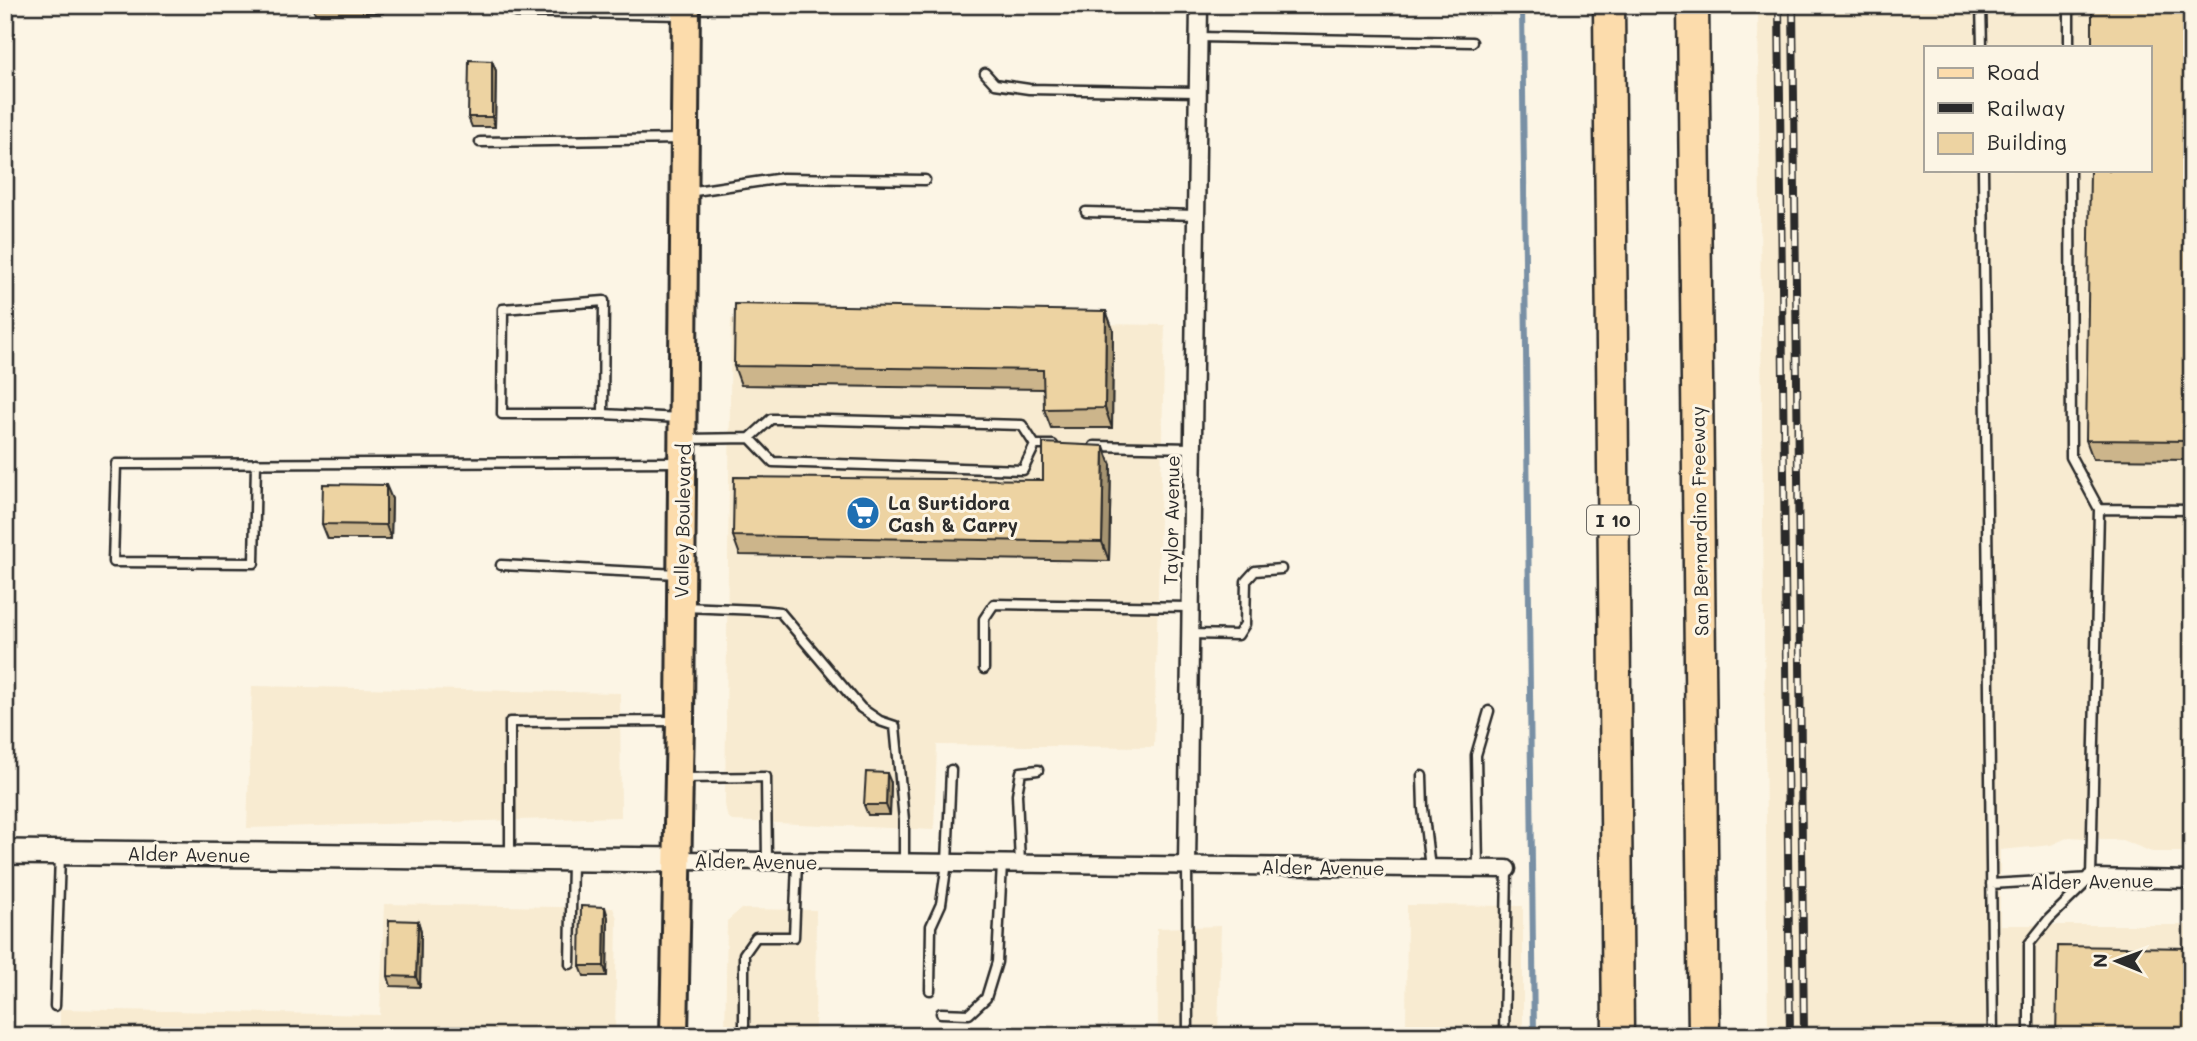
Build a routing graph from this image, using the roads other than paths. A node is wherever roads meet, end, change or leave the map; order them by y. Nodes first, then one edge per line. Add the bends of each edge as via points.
1 (1199, 5) edge
2 (1609, 5) edge
3 (1693, 5) edge
4 (1981, 5) edge
5 (2069, 5) edge
6 (686, 10) edge
7 (516, 12) dead end
8 (1198, 37) junction
9 (1472, 42) dead end
10 (1982, 46) edge
11 (2069, 46) edge
12 (985, 73) dead end
13 (1197, 92) junction
14 (685, 139) junction
15 (480, 142) dead end
16 (1983, 172) edge
17 (2070, 172) edge
18 (926, 180) dead end
19 (685, 192) junction
20 (1086, 212) dead end
21 (1196, 215) junction
22 (603, 414) junction
23 (750, 438) junction
24 (683, 440) junction
25 (1035, 445) junction
26 (1062, 445) edge
27 (1089, 446) edge
28 (1193, 448) junction
29 (256, 463) junction
30 (2099, 509) junction
31 (2192, 510) edge
32 (501, 565) dead end
33 (1281, 569) dead end
34 (681, 574) junction
35 (681, 607) junction
36 (1191, 607) junction
37 (1190, 634) junction
38 (984, 668) dead end
39 (1489, 711) dead end
40 (680, 722) junction
41 (951, 770) dead end
42 (1038, 770) dead end
43 (1422, 776) dead end
44 (679, 778) junction
45 (5, 852) edge
46 (60, 852) junction
47 (510, 859) junction
48 (572, 859) junction
49 (678, 859) junction
50 (768, 862) junction
51 (797, 862) junction
52 (904, 863) junction
53 (947, 863) junction
54 (1002, 864) junction
55 (1020, 864) junction
56 (1187, 866) junction
57 (1430, 868) junction
58 (1478, 868) junction
59 (1507, 869) joint
60 (2091, 878) junction
61 (2192, 880) edge
62 (1991, 884) junction
63 (570, 964) dead end
64 (930, 990) dead end
65 (55, 1006) dead end
66 (941, 1013) dead end
67 (674, 1036) edge
68 (744, 1036) edge
69 (1188, 1036) edge
70 (1504, 1036) edge
71 (1618, 1036) edge
72 (1704, 1036) edge
73 (1993, 1036) edge
74 (2029, 1036) edge

1 - 8 street, Taylor Avenue
2 - 71 highway, I 10
3 - 72 highway, San Bernardino Freeway
4 - 10 lane
5 - 11 lane
6 - 7 lane
6 - 14 main road, Valley Boulevard
8 - 9 lane
8 - 13 street, Taylor Avenue
12 - 13 lane via 995,83 1029,89
13 - 21 street, Taylor Avenue
14 - 15 lane
14 - 19 main road, Valley Boulevard
16 - 62 lane
17 - 30 lane via 2071,457
18 - 19 lane via 783,177
19 - 24 main road, Valley Boulevard
20 - 21 lane
21 - 28 street, Taylor Avenue
22 - 22 lane via 604,301 503,309 502,414
22 - 24 lane
23 - 24 lane
23 - 25 lane via 771,419 791,419 1022,425
23 - 25 lane via 774,462 1023,470
24 - 29 lane
24 - 34 main road, Valley Boulevard
25 - 26 lane
27 - 28 lane
28 - 36 street, Taylor Avenue
29 - 29 lane via 116,464 113,562 254,563
30 - 31 lane
30 - 60 lane
32 - 34 lane
33 - 37 lane via 1255,571 1246,580 1245,624 1238,635
34 - 35 main road, Valley Boulevard
35 - 40 main road, Valley Boulevard
35 - 52 lane via 780,612 861,708 895,726
36 - 37 street, Taylor Avenue
36 - 38 lane via 994,604 984,619
37 - 56 street, Taylor Avenue
39 - 58 lane via 1476,755
40 - 44 main road, Valley Boulevard
40 - 47 lane via 510,722
41 - 53 lane
42 - 55 lane via 1021,772 1017,794
43 - 57 lane
44 - 49 main road, Valley Boulevard
44 - 50 lane via 766,777
45 - 46 main road, Alder Avenue
46 - 47 main road, Alder Avenue
46 - 65 lane
47 - 48 main road, Alder Avenue
48 - 49 main road, Alder Avenue
48 - 63 lane
49 - 50 street, Alder Avenue
49 - 67 main road, Valley Boulevard
50 - 51 street, Alder Avenue
51 - 52 street, Alder Avenue
51 - 68 lane via 794,937 756,937 744,954
52 - 53 street, Alder Avenue
53 - 54 street, Alder Avenue
53 - 64 lane via 941,904 931,926
54 - 55 street, Alder Avenue
54 - 66 lane via 997,962 986,998 969,1014
55 - 56 street, Alder Avenue
56 - 57 street, Alder Avenue
56 - 69 lane, Taylor Avenue
57 - 58 street, Alder Avenue
58 - 59 street, Alder Avenue
59 - 70 lane
60 - 61 street, Alder Avenue
60 - 62 lane, Alder Avenue
60 - 74 lane via 2029,944
62 - 73 lane

